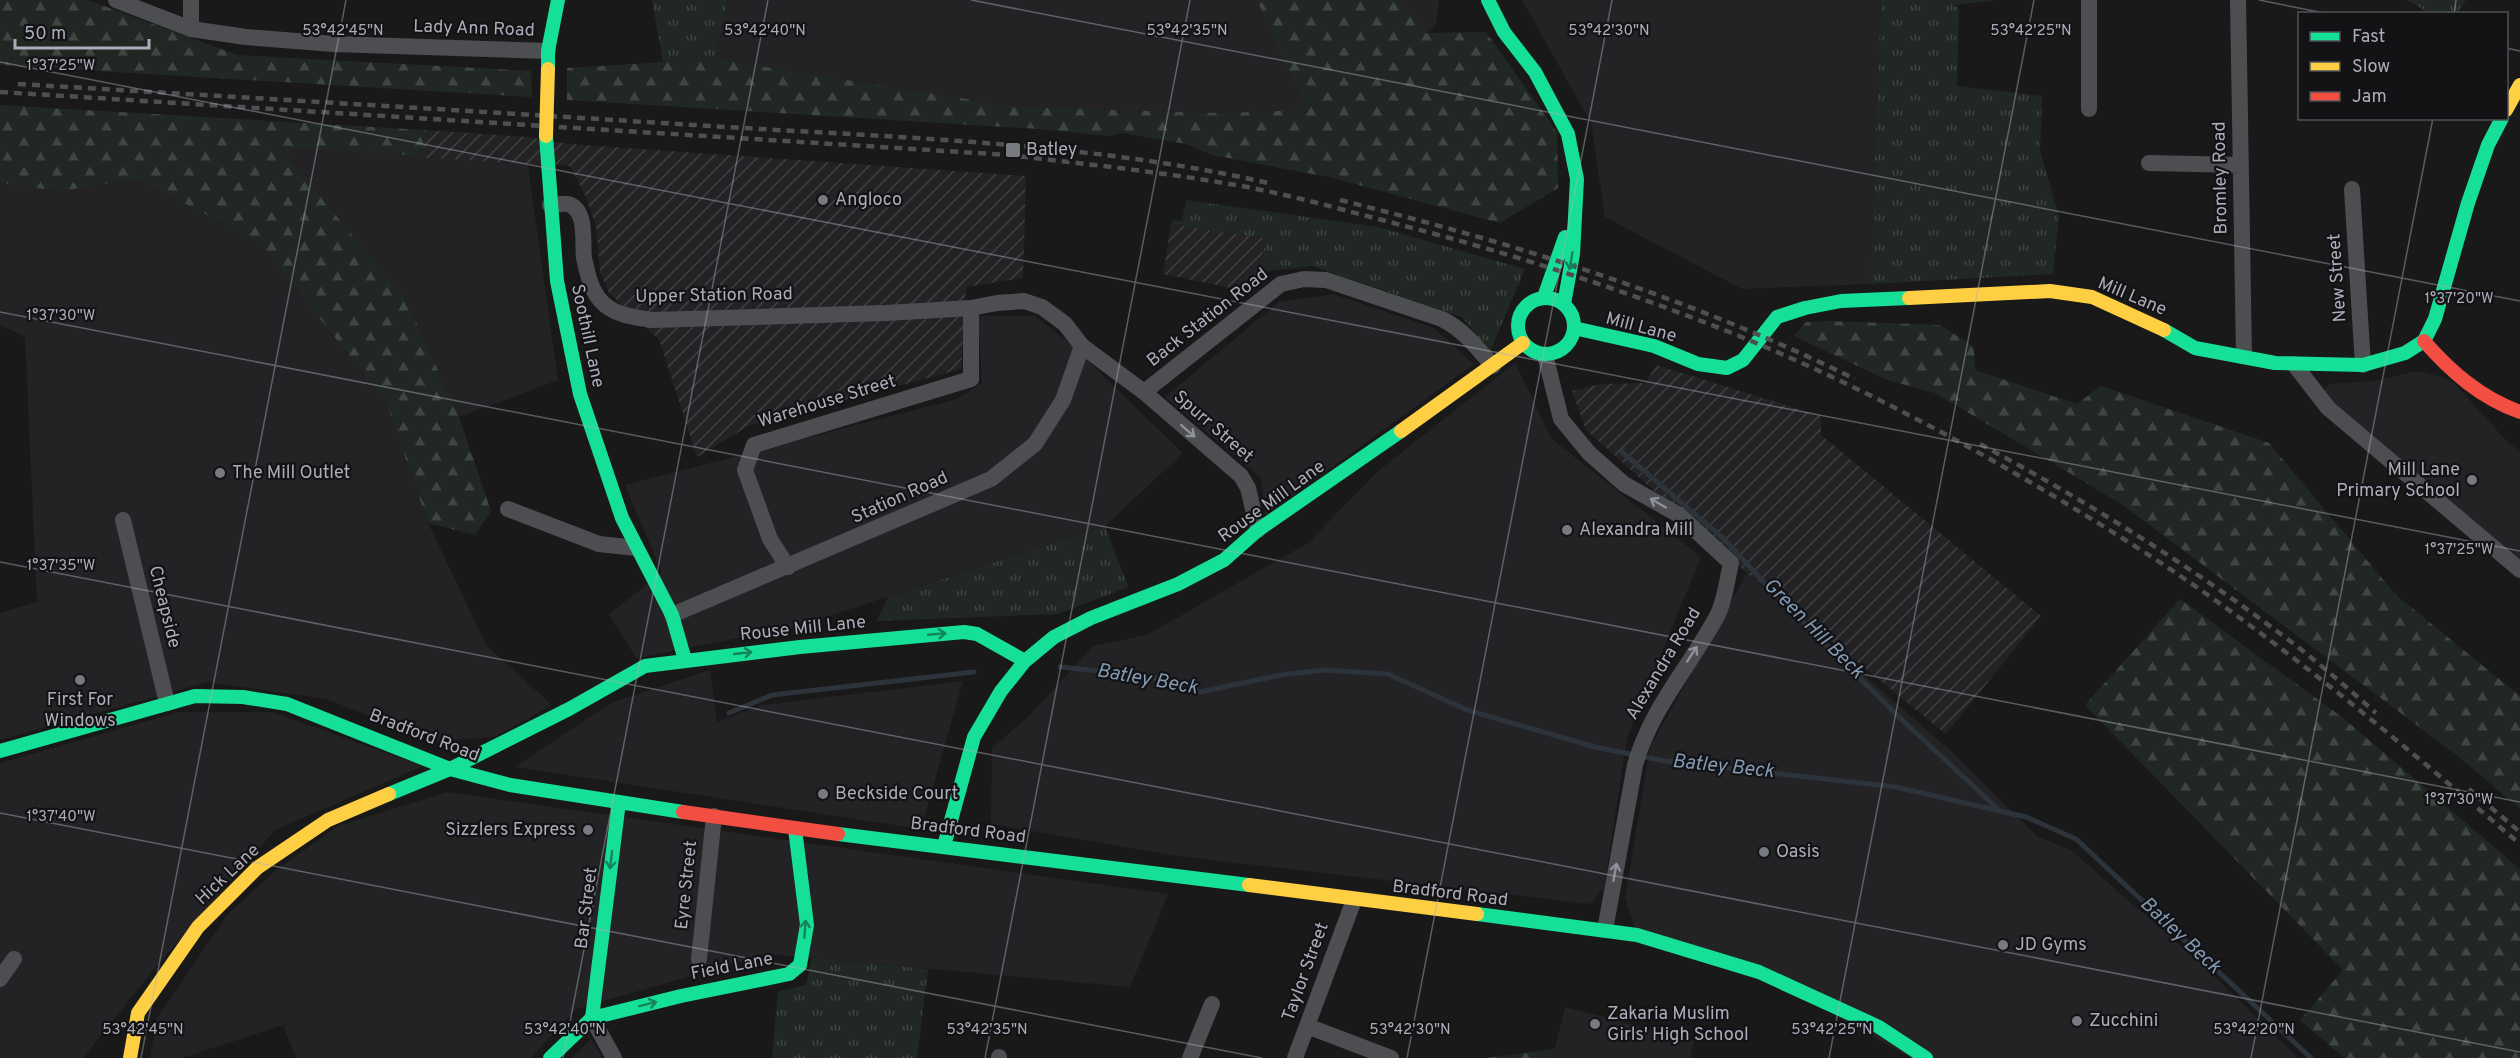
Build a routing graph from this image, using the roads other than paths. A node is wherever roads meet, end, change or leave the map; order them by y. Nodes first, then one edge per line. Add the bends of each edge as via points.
1 (116, 0) edge
2 (191, 0) edge
3 (558, 0) edge
4 (1488, 0) edge
5 (2089, 0) edge
6 (2238, 0) edge
7 (191, 29) junction
8 (548, 51) junction
9 (2520, 85) edge
10 (2508, 106) edge
11 (2089, 108) dead end
12 (2501, 120) edge
13 (2149, 163) dead end
14 (2241, 165) junction
15 (2352, 189) dead end
16 (550, 206) junction
17 (1576, 218) junction
18 (1544, 297) junction
19 (1564, 304) junction
20 (971, 308) junction
21 (886, 313) joint
22 (1574, 328) junction
23 (2424, 341) junction
24 (1523, 343) junction
25 (1082, 346) junction
26 (1545, 355) junction
27 (2244, 356) junction
28 (2294, 364) junction
29 (2363, 364) junction
30 (1493, 366) junction
31 (1144, 392) junction
32 (2520, 412) edge
33 (508, 509) dead end
34 (123, 520) dead end
35 (1258, 530) junction
36 (636, 548) junction
37 (788, 567) junction
38 (2520, 570) edge
39 (672, 615) junction
40 (685, 660) junction
41 (1025, 661) junction
42 (167, 703) junction
43 (0, 751) edge
44 (450, 769) junction
45 (619, 802) junction
46 (714, 816) junction
47 (795, 829) junction
48 (944, 846) junction
49 (1354, 900) junction
50 (1605, 930) junction
51 (14, 959) dead end
52 (699, 959) dead end
53 (0, 979) edge
54 (1212, 1004) dead end
55 (592, 1018) junction
56 (1307, 1026) junction
57 (130, 1058) edge
58 (550, 1058) edge
59 (614, 1058) edge
60 (1190, 1058) edge
61 (1295, 1058) edge
62 (1391, 1058) edge
63 (1926, 1058) edge

1 - 7 street, Lady Ann Road
2 - 7 street
3 - 8 main road, Soothill Lane
4 - 17 main road via 1504,32 1535,72 1568,134 1577,179
5 - 11 street
6 - 14 street, Bromley Road
7 - 8 street, Lady Ann Road via 333,44
8 - 16 main road, Soothill Lane, bridge via 546,136
9 - 10 main road
12 - 23 main road via 2485,154 2435,318
13 - 14 street
14 - 27 street, Bromley Road
15 - 29 street, New Street
16 - 21 street, Upper Station Road via 567,204 576,208 583,224 584,258 591,284 601,302 624,316 652,320
16 - 36 main road, Soothill Lane via 557,281 580,394
17 - 18 main road via 1560,247
17 -> 19 main road
18 - 19 main road
18 - 24 main road via 1522,310 1517,327
19 - 22 main road via 1574,320
20 - 21 street, Back Station Road
20 - 25 street, Back Station Road via 1024,301 1042,307 1065,324
20 - 37 street, Warehouse Street via 971,379 754,445 745,470 771,539
22 - 26 main road via 1562,350
22 - 27 main road, Mill Lane via 1654,346 1698,364 1727,368 1743,360 1777,317 1805,308 1841,301 2050,291 2092,297 2195,348
23 - 29 main road, Mill Lane via 2405,353
23 - 32 main road via 2468,383
24 - 26 main road
24 - 30 main road, Rouse Mill Lane
25 - 31 street, Back Station Road
25 - 37 street, Station Road via 1063,400 1035,444 992,479
50 -> 26 street, Alexandra Road via 1642,741 1669,688 1718,615 1731,563 1679,515 1624,483 1589,453 1561,419
27 - 28 main road, Mill Lane
28 - 29 main road, Mill Lane
28 - 38 street via 2328,408
30 - 31 street, Back Station Road via 1461,331 1442,319 1326,280 1304,279 1281,284
30 - 35 main road, Rouse Mill Lane
31 -> 35 street, Spurr Street via 1241,476 1248,488
33 - 36 street via 599,544
34 - 42 street, Cheapside
35 - 41 main road, Rouse Mill Lane via 1224,560 1054,637
36 - 39 main road, Soothill Lane
37 - 39 street, Station Road
39 - 40 main road, Soothill Lane
40 -> 41 main road, Rouse Mill Lane via 964,632 977,634
40 - 44 main road via 645,666
41 - 48 main road, Rouse Mill Lane via 1001,691 974,737
42 - 43 main road, Bradford Road
42 - 44 main road, Bradford Road via 195,696 243,697 287,704
44 - 45 main road, Bradford Road via 510,785
44 - 57 main road, Hick Lane via 328,820 257,868 198,927 138,1013
45 - 46 main road, Bradford Road
45 -> 55 main road, Bar Street
46 - 47 main road, Bradford Road
46 - 52 street, Eyre Street
47 - 48 main road, Bradford Road
55 -> 47 main road, Field Lane via 789,974 800,965 807,925
48 - 49 main road, Bradford Road
49 - 50 main road, Bradford Road
49 - 56 street, Taylor Street
50 - 63 main road, Bradford Road via 1637,935 1759,972 1862,1018
51 - 53 street
54 - 60 street
55 - 58 main road, Field Lane
55 - 59 street
56 - 61 street, Taylor Street
56 - 62 street

